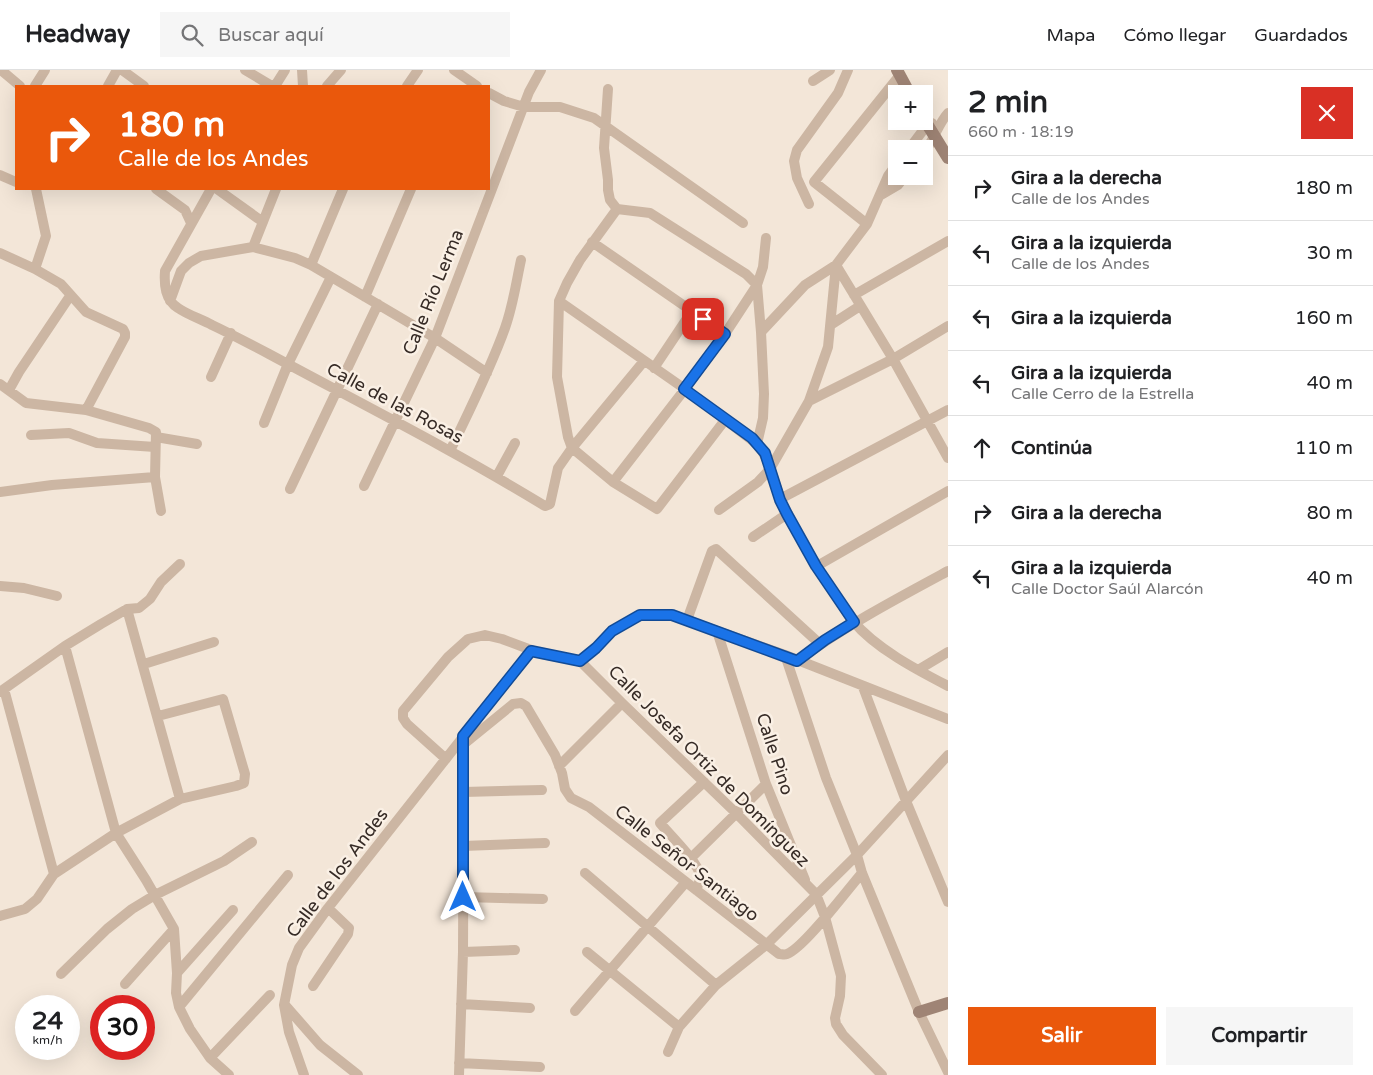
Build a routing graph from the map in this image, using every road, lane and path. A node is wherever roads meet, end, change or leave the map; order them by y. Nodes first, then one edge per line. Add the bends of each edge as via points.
1 (1, 70) edge
2 (45, 70) edge
3 (117, 70) edge
4 (122, 70) edge
5 (245, 70) edge
6 (284, 70) edge
7 (302, 70) edge
8 (341, 70) edge
9 (418, 70) edge
10 (454, 70) edge
11 (541, 70) edge
12 (830, 70) edge
13 (848, 70) edge
14 (898, 73) edge
15 (812, 81) dead end
16 (19, 85) edge
17 (37, 85) edge
18 (109, 85) edge
19 (143, 85) edge
20 (271, 85) edge
21 (274, 85) edge
22 (303, 85) edge
23 (329, 85) edge
24 (408, 85) edge
25 (476, 85) edge
26 (905, 85) edge
27 (608, 89) dead end
28 (490, 94) edge
29 (524, 107) junction
30 (945, 116) edge
31 (933, 120) edge
32 (605, 125) junction
33 (930, 130) edge
34 (935, 137) junction
35 (933, 140) edge
36 (948, 158) edge
37 (0, 175) edge
38 (888, 176) edge
39 (15, 182) edge
40 (898, 185) edge
41 (35, 190) edge
42 (157, 190) edge
43 (210, 190) edge
44 (218, 190) edge
45 (276, 190) edge
46 (343, 190) edge
47 (411, 190) edge
48 (881, 195) junction
49 (809, 204) dead end
50 (617, 209) junction
51 (263, 222) junction
52 (191, 223) junction
53 (743, 224) dead end
54 (867, 224) junction
55 (766, 238) dead end
56 (948, 241) edge
57 (592, 242) junction
58 (253, 247) junction
59 (0, 253) edge
60 (521, 260) dead end
61 (311, 265) junction
62 (836, 265) junction
63 (35, 269) junction
64 (331, 277) junction
65 (757, 285) junction
66 (854, 295) junction
67 (70, 296) junction
68 (366, 297) junction
69 (170, 301) junction
70 (559, 301) junction
71 (378, 304) junction
72 (860, 306) junction
73 (692, 311) junction
74 (832, 324) junction
75 (948, 326) edge
76 (761, 332) junction
77 (231, 333) junction
78 (725, 334) junction
79 (434, 338) junction
80 (893, 359) junction
81 (644, 361) junction
82 (288, 364) junction
83 (654, 368) junction
84 (487, 373) junction
85 (211, 376) dead end
86 (5, 387) edge
87 (337, 389) junction
88 (684, 389) junction
89 (809, 401) junction
90 (86, 410) junction
91 (948, 410) edge
92 (725, 420) junction
93 (394, 421) junction
94 (928, 422) junction
95 (264, 423) dead end
96 (31, 435) dead end
97 (155, 439) junction
98 (515, 443) dead end
99 (198, 444) dead end
100 (757, 444) junction
101 (572, 448) junction
102 (450, 451) junction
103 (948, 458) edge
104 (770, 469) junction
105 (497, 476) junction
106 (155, 477) junction
107 (613, 482) junction
108 (364, 486) dead end
109 (290, 489) dead end
110 (948, 491) edge
111 (0, 492) edge
112 (780, 500) junction
113 (719, 510) dead end
114 (161, 512) dead end
115 (787, 514) junction
116 (753, 537) dead end
117 (180, 564) dead end
118 (816, 566) junction
119 (948, 572) edge
120 (0, 586) edge
121 (57, 596) dead end
122 (127, 609) junction
123 (687, 620) junction
124 (854, 622) junction
125 (717, 631) junction
126 (214, 642) dead end
127 (820, 644) junction
128 (65, 646) junction
129 (531, 651) junction
130 (948, 652) edge
131 (785, 655) junction
132 (580, 661) junction
133 (797, 661) junction
134 (144, 664) junction
135 (918, 670) junction
136 (948, 686) edge
137 (863, 687) junction
138 (2, 690) edge
139 (622, 704) junction
140 (158, 716) junction
141 (948, 719) edge
142 (464, 740) junction
143 (948, 755) edge
144 (446, 759) junction
145 (560, 766) junction
146 (704, 782) junction
147 (766, 784) junction
148 (542, 790) dead end
149 (464, 792) junction
150 (180, 799) junction
151 (906, 801) junction
152 (736, 813) junction
153 (116, 833) junction
154 (252, 842) dead end
155 (545, 843) dead end
156 (463, 846) junction
157 (857, 855) junction
158 (691, 858) junction
159 (585, 873) dead end
160 (862, 873) junction
161 (54, 874) junction
162 (288, 875) dead end
163 (686, 882) junction
164 (807, 885) junction
165 (696, 890) junction
166 (816, 894) junction
167 (155, 895) junction
168 (463, 897) junction
169 (543, 899) dead end
170 (948, 902) edge
171 (328, 908) junction
172 (232, 910) dead end
173 (0, 916) edge
174 (825, 917) junction
175 (647, 926) junction
176 (174, 928) junction
177 (766, 945) junction
178 (515, 950) dead end
179 (463, 952) junction
180 (587, 952) dead end
181 (609, 971) junction
182 (177, 973) junction
183 (60, 974) dead end
184 (125, 984) dead end
185 (716, 985) junction
186 (313, 986) dead end
187 (270, 995) dead end
188 (948, 1003) edge
189 (461, 1004) junction
190 (284, 1005) junction
191 (179, 1007) junction
192 (530, 1008) dead end
193 (575, 1011) dead end
194 (920, 1012) junction
195 (679, 1027) junction
196 (668, 1052) dead end
197 (210, 1058) junction
198 (459, 1063) junction
199 (540, 1067) dead end
200 (948, 1072) edge
201 (879, 1074) edge
202 (229, 1075) edge
203 (304, 1075) edge
204 (358, 1075) edge
205 (459, 1075) edge

1 - 16 street
2 - 17 street
3 - 18 street
4 - 19 street
5 - 20 street
6 - 21 street
7 - 22 street
8 - 23 street
9 - 24 street
10 - 25 street
11 - 29 street, Calle Río Lerma
12 - 15 street
13 - 49 street via 838,93 797,150 794,161 797,178
14 - 26 street
14 - 54 street via 814,182
27 - 32 street
28 - 29 street
29 - 32 street via 560,107
29 - 79 street, Calle Río Lerma
30 - 31 street
30 - 34 street
32 - 50 street via 608,190
32 - 53 street
33 - 34 street
34 - 35 street
34 - 36 street
37 - 39 street
38 - 48 street
40 - 48 street
41 - 63 street via 46,236
42 - 52 street via 185,210
43 - 52 street
44 - 51 street
45 - 51 street
46 - 61 street
47 - 68 street
48 - 54 street
50 - 57 street
50 - 65 street via 650,212 746,274
51 - 58 street
52 - 69 street via 165,271 164,286
54 - 62 street
55 - 65 street via 763,267
56 - 66 street
57 - 70 street via 566,283
57 - 73 street
58 - 61 street
58 - 69 street via 201,256 189,263 181,271
59 - 63 street
60 - 84 street via 505,327
61 - 64 street
62 - 66 street
62 - 74 street
62 - 76 street via 805,285
63 - 67 street via 61,284
64 - 68 street
64 - 82 street
65 - 76 street
65 - 78 street
66 - 72 street
67 - 86 street via 19,372
67 - 90 street via 86,312 125,333
68 - 71 street
69 - 77 street, Calle de las Rosas
70 - 81 street
70 - 101 street via 557,377
71 - 79 street
71 - 87 street
72 - 74 street
72 - 80 street
73 - 78 street
73 - 83 street
74 - 89 street via 828,347
75 - 80 street
76 - 100 street via 763,418
77 - 82 street, Calle de las Rosas
77 - 85 street
78 - 88 street
79 - 84 street
79 - 93 street, Calle Río Lerma
80 - 89 street
80 - 94 street
81 - 83 street
81 - 101 street
82 - 87 street, Calle de las Rosas
82 - 95 street
83 - 88 street
84 - 102 street
86 - 90 street via 32,405
87 - 93 street, Calle de las Rosas
87 - 109 street
88 - 92 street
88 - 107 street
89 - 104 street
90 - 97 street via 149,428
91 - 94 street
92 - 100 street
92 - 107 street via 657,509
93 - 102 street, Calle de las Rosas
93 - 108 street, Calle Río Lerma
94 - 103 street
94 - 112 street
96 - 97 street via 70,433 97,443
97 - 99 street
97 - 106 street
98 - 105 street
100 - 104 street via 765,453
101 - 105 street, Calle de las Rosas via 558,468 550,504 545,506
101 - 107 street
102 - 105 street, Calle de las Rosas
104 - 112 street
104 - 113 street via 758,482
106 - 111 street
106 - 114 street
110 - 118 street
112 - 115 street
115 - 116 street
115 - 118 street
117 - 122 street via 160,582 140,608
118 - 124 street
119 - 124 street
120 - 121 street
122 - 128 street
122 - 134 street
123 - 125 street
123 - 127 street via 712,551 716,549
123 - 132 street via 672,615 640,615 612,631
124 - 127 street
124 - 135 street via 884,649
125 - 131 street
125 - 147 street, Calle Pino
126 - 134 street
127 - 133 street
128 - 138 street
128 - 153 street
129 - 132 street
129 - 142 street
129 - 144 street via 485,635 468,639 448,657 403,711 407,724
130 - 135 street
131 - 133 street
131 - 157 street via 826,778
132 - 139 street, Calle Josefa Ortiz de Domínguez
133 - 137 street
134 - 140 street
135 - 136 street
137 - 141 street
137 - 151 street
138 - 161 street
139 - 145 street
139 - 146 street, Calle Josefa Ortiz de Domínguez
140 - 150 street
140 - 150 street via 223,700 245,774 244,783
142 - 144 street, Calle de los Andes
142 - 145 street, Calle Señor Santiago via 513,704 521,703 526,706
142 - 149 street
143 - 151 street
144 - 171 street, Calle de los Andes
145 - 163 street, Calle Señor Santiago via 565,789 571,798 589,807
146 - 152 street, Calle Josefa Ortiz de Domínguez
146 - 158 street via 660,823
147 - 152 street
147 - 164 street, Calle Pino
148 - 149 street
149 - 156 street
150 - 153 street
151 - 157 street
151 - 170 street
152 - 158 street
152 - 164 street, Calle Josefa Ortiz de Domínguez
153 - 161 street
153 - 167 street
154 - 167 street via 224,861
155 - 156 street
156 - 168 street
157 - 160 street
157 - 166 street
158 - 165 street via 701,880
159 - 175 street
160 - 174 street
160 - 194 street
161 - 173 street via 25,909
162 - 191 street
163 - 165 street, Calle Señor Santiago
163 - 175 street
164 - 166 street, Calle Josefa Ortiz de Domínguez
165 - 177 street, Calle Señor Santiago
166 - 174 street
166 - 177 street
167 - 176 street
167 - 183 street via 107,929
168 - 169 street
168 - 179 street
171 - 186 street via 348,928 348,934
171 - 190 street, Calle de los Andes via 299,948
172 - 182 street
174 - 177 street, Calle Señor Santiago via 801,944 785,954 779,954
174 - 201 street via 841,976 836,1024
175 - 181 street
175 - 185 street
176 - 182 street
176 - 184 street
177 - 185 street
178 - 179 street
179 - 189 street
180 - 181 street
181 - 193 street
181 - 195 street
182 - 191 street
185 - 195 street
187 - 197 street
188 - 194 street
189 - 192 street
189 - 198 street
190 - 203 street, Calle de los Andes via 289,1032
190 - 204 street via 320,1044
191 - 197 street
194 - 200 street
195 - 196 street
197 - 202 street
198 - 199 street
198 - 205 street

